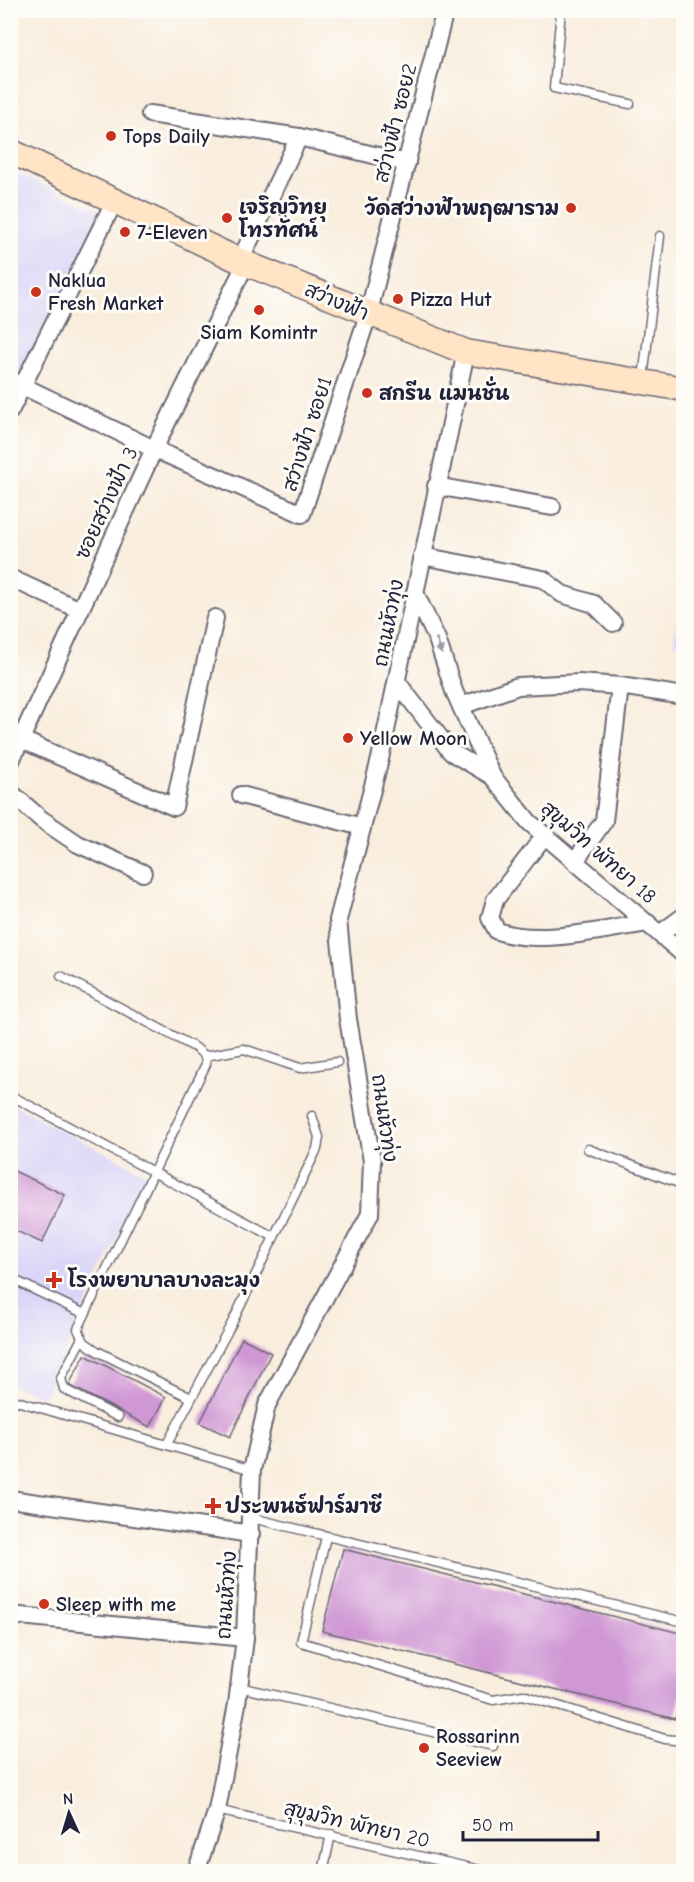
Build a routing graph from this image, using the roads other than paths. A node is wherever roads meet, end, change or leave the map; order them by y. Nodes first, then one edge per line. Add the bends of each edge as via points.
1 (445, 10) edge
2 (561, 10) edge
3 (630, 104) dead end
4 (150, 114) dead end
5 (299, 137) junction
6 (10, 151) edge
7 (407, 163) junction
8 (115, 200) junction
9 (660, 236) dead end
10 (243, 262) junction
11 (368, 315) junction
12 (466, 352) junction
13 (642, 382) junction
14 (17, 383) edge
15 (684, 389) edge
16 (10, 411) edge
17 (154, 449) junction
18 (436, 486) junction
19 (552, 507) dead end
20 (422, 556) junction
21 (10, 578) edge
22 (415, 593) junction
23 (80, 610) junction
24 (215, 618) dead end
25 (613, 623) dead end
26 (397, 682) junction
27 (620, 686) junction
28 (684, 696) edge
29 (461, 706) junction
30 (20, 739) junction
31 (10, 763) edge
32 (492, 776) junction
33 (10, 792) edge
34 (241, 795) dead end
35 (362, 827) junction
36 (545, 836) junction
37 (575, 861) junction
38 (143, 873) dead end
39 (684, 916) edge
40 (655, 928) junction
41 (684, 955) edge
42 (62, 976) dead end
43 (205, 1056) junction
44 (337, 1062) dead end
45 (10, 1075) edge
46 (10, 1086) edge
47 (10, 1095) edge
48 (312, 1116) dead end
49 (588, 1149) dead end
50 (154, 1174) junction
51 (684, 1185) edge
52 (274, 1237) junction
53 (10, 1278) edge
54 (86, 1314) junction
55 (82, 1338) junction
56 (191, 1398) junction
57 (10, 1399) edge
58 (118, 1417) dead end
59 (166, 1444) junction
60 (252, 1470) junction
61 (10, 1499) edge
62 (252, 1526) junction
63 (326, 1536) junction
64 (10, 1615) edge
65 (684, 1622) edge
66 (245, 1638) junction
67 (239, 1688) junction
68 (684, 1741) edge
69 (493, 1746) dead end
70 (217, 1810) junction
71 (332, 1834) junction
72 (448, 1867) edge
73 (195, 1872) edge
74 (323, 1872) edge
75 (489, 1872) edge

1 - 7 street, สว่างฟ้า ซอย2
2 - 3 lane via 554,88
4 - 5 street
5 - 7 street
5 - 10 street, ซอยสว่างฟ้า 3
6 - 8 street, สว่างฟ้า
7 - 11 street, สว่างฟ้า ซอย2
8 - 10 street, สว่างฟ้า
8 - 14 street
9 - 13 lane
10 - 11 street, สว่างฟ้า
10 - 17 street, ซอยสว่างฟ้า 3
11 - 12 street, สว่างฟ้า
11 - 17 street, สว่างฟ้า ซอย1 via 302,514
12 - 13 street, สว่างฟ้า
12 - 18 street, ถนนหัวทุ่ง
13 - 15 street, สว่างฟ้า
14 - 16 street
14 - 17 street
17 - 23 street, ซอยสว่างฟ้า 3
18 - 19 street
18 - 20 street, ถนนหัวทุ่ง
20 - 22 street, ถนนหัวทุ่ง
20 - 25 street via 543,579 562,594 594,604
21 - 23 street
22 - 26 street, ถนนหัวทุ่ง
22 -> 29 street, สุขุมวิท พัทยา 18 via 437,639
23 - 30 street, ซอยสว่างฟ้า 3
24 - 30 street via 174,807
26 - 32 street, สุขุมวิท พัทยา 18 via 451,752
26 - 35 street, ถนนหัวทุ่ง
27 - 28 street
27 - 29 street via 518,686
27 - 37 street via 604,821
29 - 32 street, สุขุมวิท พัทยา 18
30 - 31 street, ซอยสว่างฟ้า 3
32 - 36 street, สุขุมวิท พัทยา 18
33 - 38 street via 78,844
34 - 35 street
35 - 60 street, ถนนหัวทุ่ง via 338,920 348,1019 372,1161 370,1214 267,1405
36 - 37 street, สุขุมวิท พัทยา 18
36 - 40 street via 495,900 490,918 497,931 538,938
37 - 40 street, สุขุมวิท พัทยา 18
39 - 40 street
40 - 41 street, สุขุมวิท พัทยา 18
42 - 43 lane via 183,1040
43 - 44 lane via 244,1049 300,1068
43 - 50 lane via 204,1073
45 - 46 lane
47 - 50 lane
48 - 52 lane via 320,1142
49 - 51 lane
50 - 52 lane
50 - 54 lane
52 - 56 lane
53 - 54 lane
54 - 55 lane via 78,1329
55 - 56 lane via 97,1351
55 - 58 lane via 61,1378 64,1389
56 - 59 lane
57 - 59 lane
59 - 60 lane
60 - 62 street, ถนนหัวทุ่ง
61 - 62 street
62 - 63 lane
62 - 66 street, ถนนหัวทุ่ง
63 - 65 lane
63 - 68 lane via 301,1642 493,1700 524,1695 665,1739
64 - 66 street
66 - 67 street, ถนนหัวทุ่ง
67 - 69 lane
67 - 70 street, ถนนหัวทุ่ง
70 - 71 lane, สุขุมวิท พัทยา 20
70 - 73 street, ถนนหัวทุ่ง
71 - 72 lane, สุขุมวิท พัทยา 20
71 - 74 lane
72 - 75 lane, สุขุมวิท พัทยา 20

